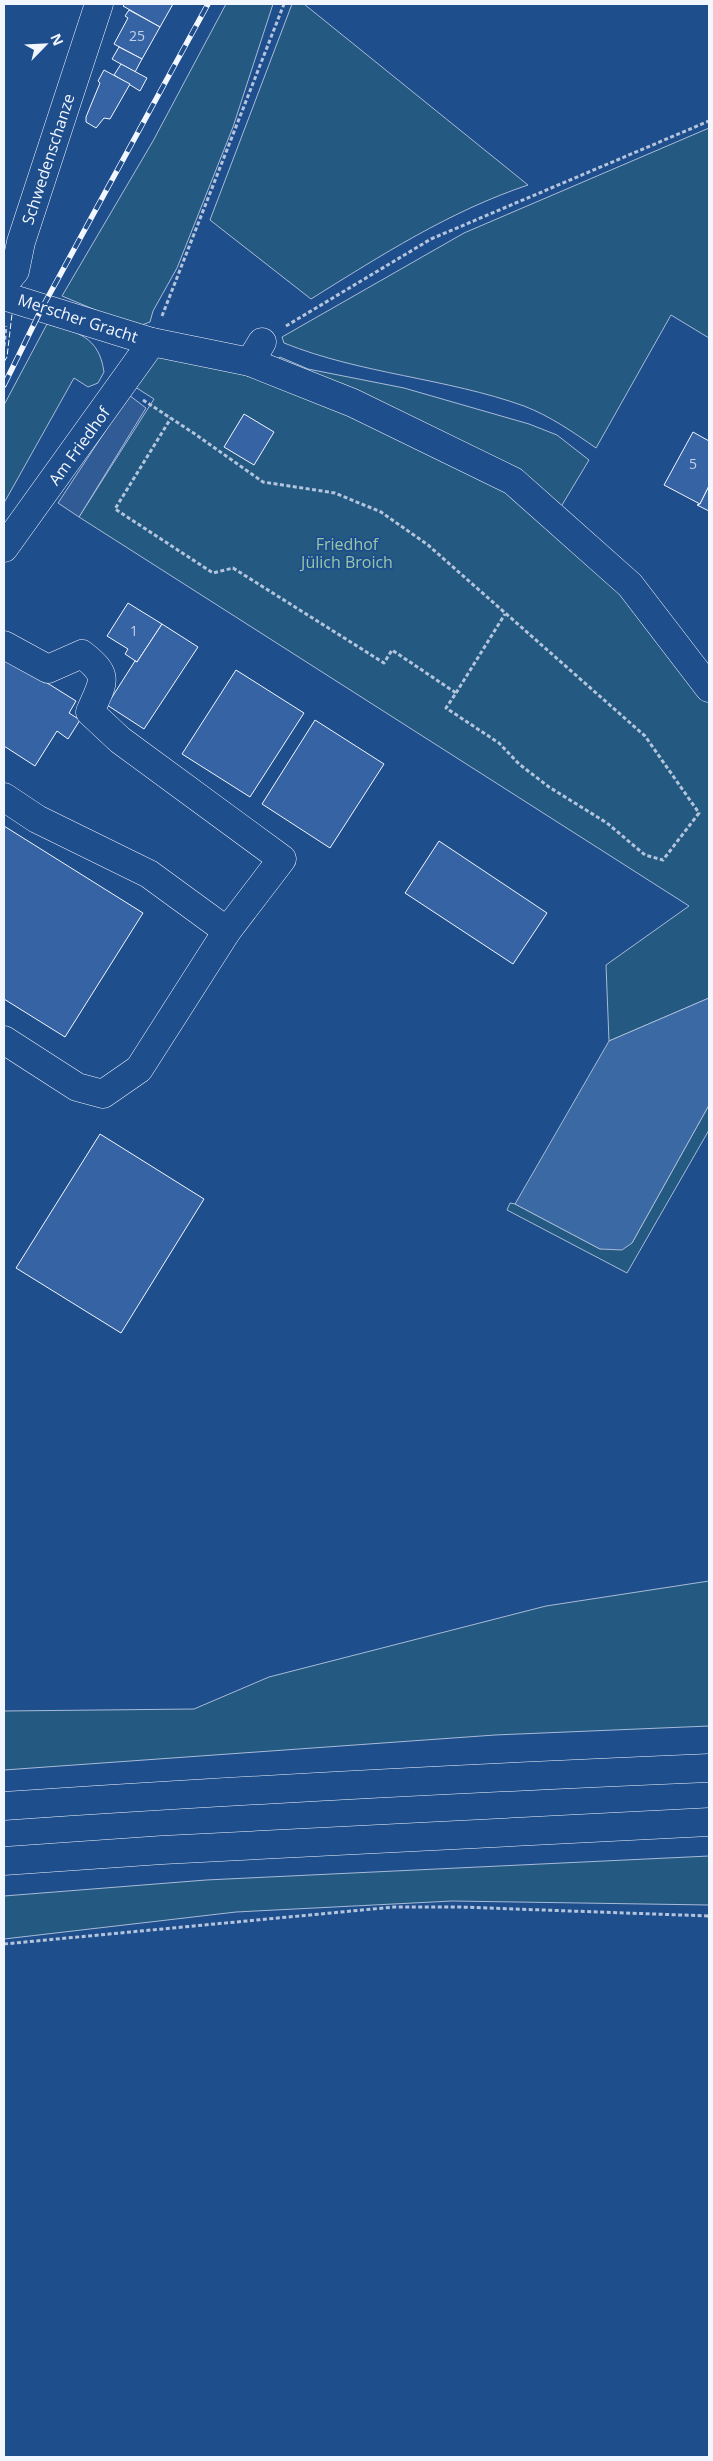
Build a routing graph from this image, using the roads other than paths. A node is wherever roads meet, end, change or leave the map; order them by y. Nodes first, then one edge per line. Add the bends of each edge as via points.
1 (99, 4) edge
2 (12, 238) edge
3 (4, 284) edge
4 (4, 296) edge
5 (152, 342) junction
6 (4, 548) edge
7 (4, 645) edge
8 (709, 688) edge
9 (4, 797) edge
10 (227, 931) junction
11 (4, 1040) edge
12 (709, 1768) edge
13 (4, 1806) edge
14 (709, 1822) edge
15 (4, 1861) edge

1 - 2 main road, Schwedenschanze
2 - 3 main road, Schwedenschanze via 14,271
4 - 5 main road, Merscher Gracht
5 - 6 main road, Am Friedhof
5 - 8 main road, Merscher Gracht via 256,352 353,404 512,481 630,584
7 - 10 main road via 48,669 82,654 99,667 102,682 90,712 120,740 282,859
9 - 10 main road via 38,819 149,874
10 - 11 main road via 139,1069 103,1094 77,1087
12 - 13 main road
14 - 15 main road

